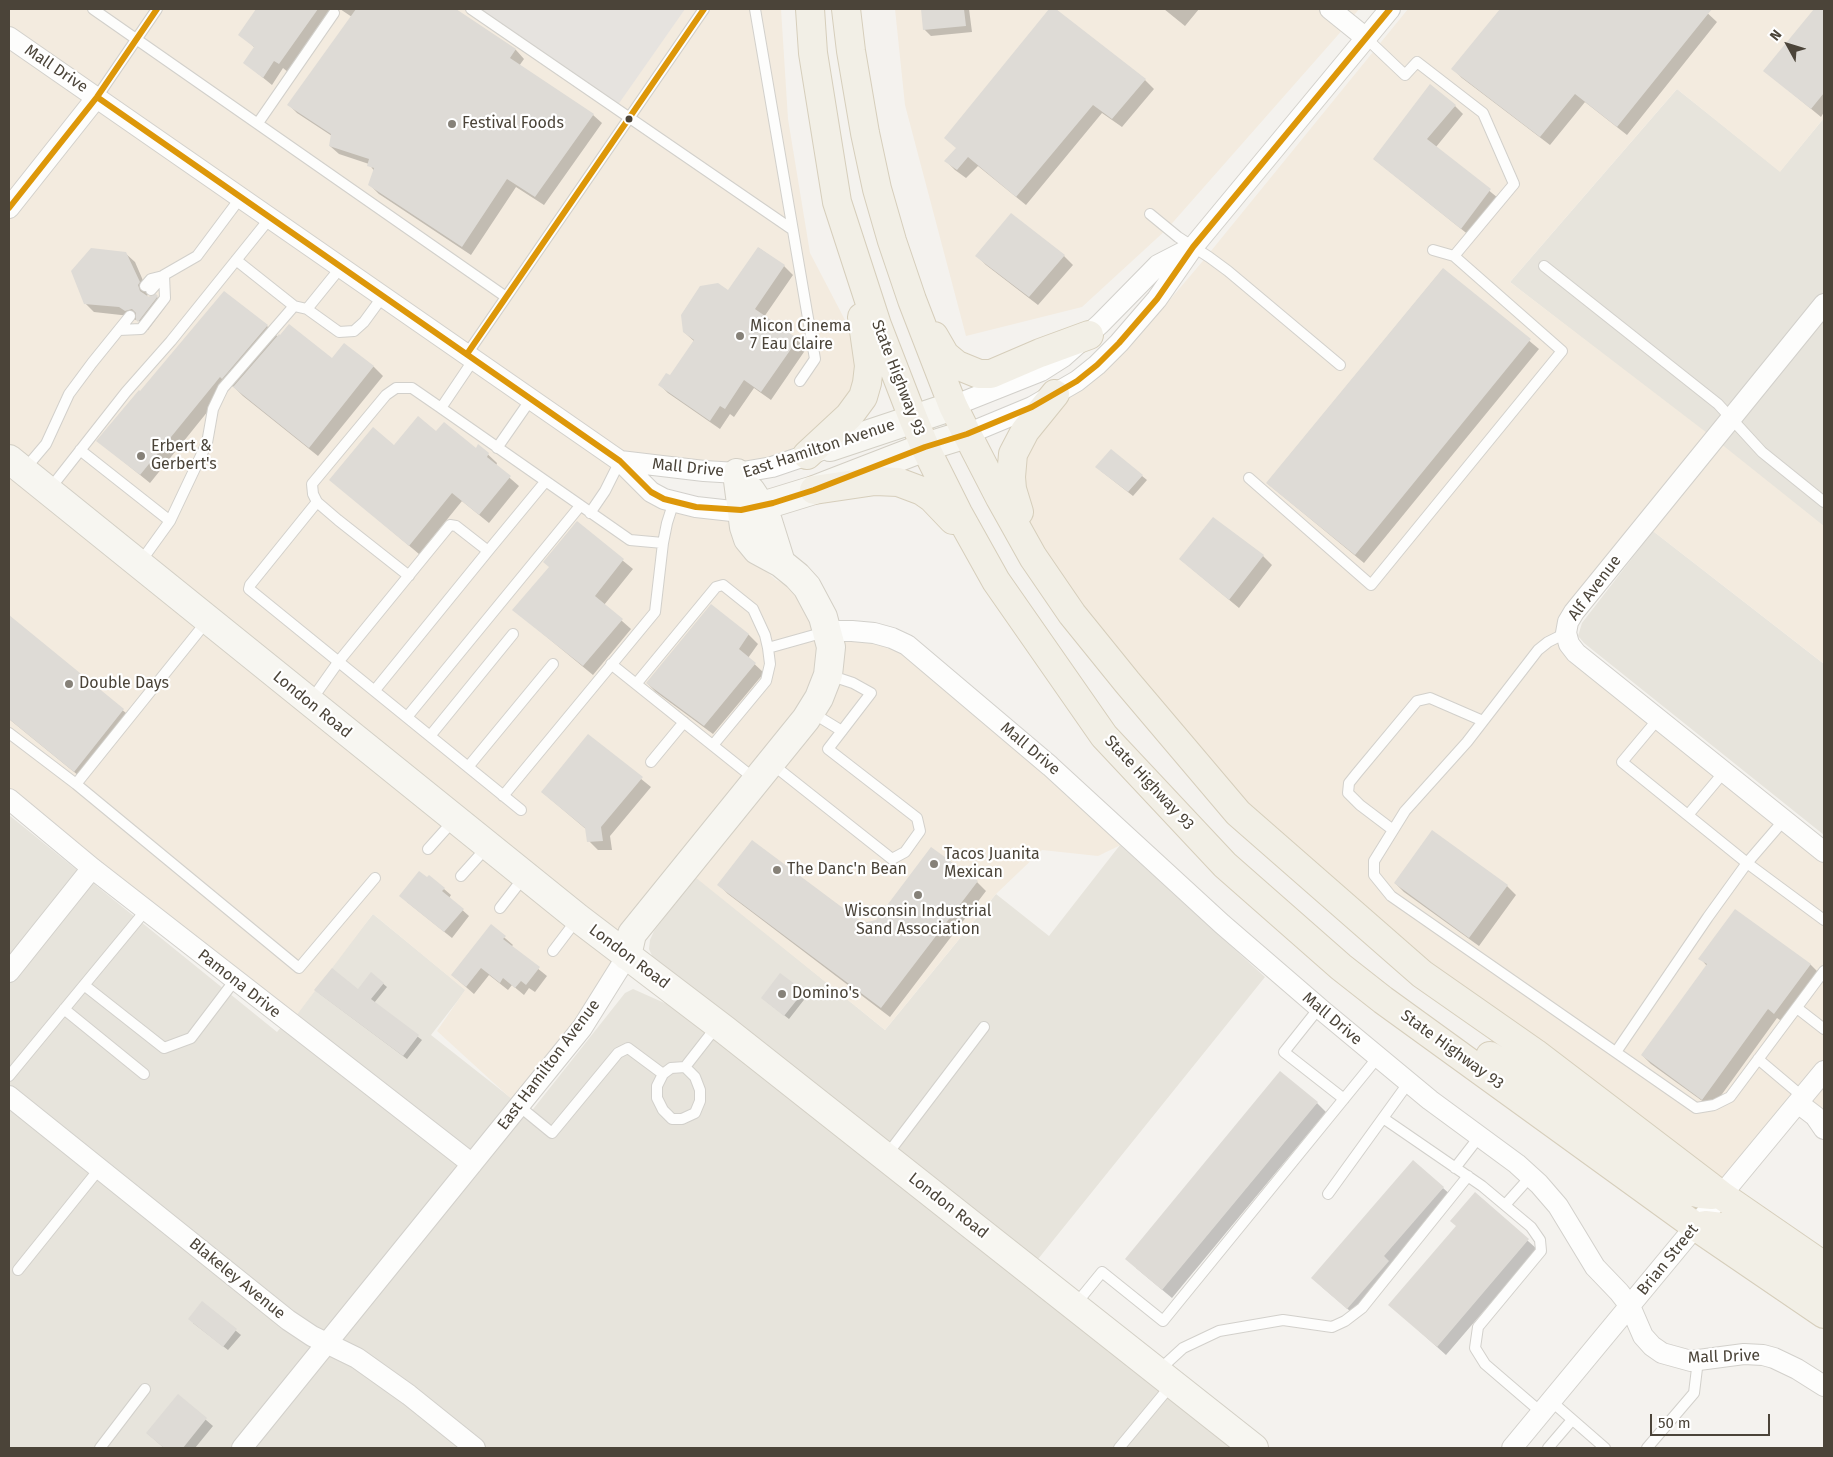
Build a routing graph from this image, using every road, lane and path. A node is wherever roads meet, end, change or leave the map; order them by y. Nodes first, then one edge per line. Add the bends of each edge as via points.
1 (94, 9) edge
2 (157, 9) edge
3 (471, 9) edge
4 (704, 9) edge
5 (755, 9) edge
6 (810, 9) edge
7 (846, 9) edge
8 (1330, 9) edge
9 (1390, 9) edge
10 (334, 13) dead end
11 (9, 37) edge
12 (137, 38) junction
13 (1366, 38) junction
14 (97, 97) junction
15 (629, 118) junction
16 (258, 123) junction
17 (241, 198) junction
18 (9, 208) edge
19 (1150, 214) dead end
20 (270, 218) junction
21 (793, 230) junction
22 (1193, 247) junction
23 (1433, 250) dead end
24 (854, 256) junction
25 (1454, 256) junction
26 (236, 260) junction
27 (1544, 266) dead end
28 (341, 267) junction
29 (164, 276) junction
30 (151, 290) dead end
31 (383, 296) junction
32 (506, 297) junction
33 (912, 300) junction
34 (1824, 304) edge
35 (294, 306) junction
36 (307, 309) junction
37 (130, 315) dead end
38 (119, 330) junction
39 (1089, 335) junction
40 (471, 357) junction
41 (1340, 366) dead end
42 (800, 381) dead end
43 (1055, 394) junction
44 (531, 399) junction
45 (953, 406) junction
46 (441, 408) junction
47 (913, 418) junction
48 (1732, 418) junction
49 (966, 434) junction
50 (925, 447) junction
51 (497, 448) junction
52 (80, 450) junction
53 (819, 451) junction
54 (620, 461) junction
55 (16, 465) edge
56 (737, 473) junction
57 (1249, 478) dead end
58 (545, 482) junction
59 (814, 490) junction
60 (48, 491) junction
61 (317, 502) junction
62 (674, 502) junction
63 (1824, 502) edge
64 (580, 506) junction
65 (752, 508) junction
66 (590, 513) junction
67 (170, 521) junction
68 (974, 541) junction
69 (664, 543) junction
70 (488, 551) junction
71 (1034, 557) junction
72 (139, 564) junction
73 (409, 576) junction
74 (207, 620) junction
75 (828, 631) junction
76 (1566, 633) junction
77 (513, 634) dead end
78 (768, 648) junction
79 (339, 661) junction
80 (552, 664) dead end
81 (611, 664) junction
82 (828, 675) junction
83 (636, 684) junction
84 (375, 690) junction
85 (310, 703) junction
86 (811, 712) junction
87 (407, 717) junction
88 (1658, 719) junction
89 (1483, 721) junction
90 (684, 722) junction
91 (842, 731) junction
92 (9, 733) edge
93 (430, 736) junction
94 (713, 746) junction
95 (651, 762) dead end
96 (468, 767) junction
97 (763, 772) junction
98 (1724, 772) junction
99 (76, 784) junction
100 (503, 796) junction
101 (9, 799) edge
102 (520, 810) dead end
103 (1688, 815) junction
104 (455, 819) junction
105 (1784, 820) junction
106 (1393, 830) junction
107 (488, 846) junction
108 (428, 849) dead end
109 (1824, 852) edge
110 (1747, 863) junction
111 (92, 868) junction
112 (524, 875) junction
113 (461, 876) dead end
114 (375, 878) dead end
115 (500, 908) dead end
116 (146, 910) junction
117 (578, 918) junction
118 (1824, 920) edge
119 (553, 951) dead end
120 (627, 956) junction
121 (1341, 967) junction
122 (1824, 971) edge
123 (9, 972) edge
124 (235, 980) junction
125 (84, 985) junction
126 (1319, 1008) junction
127 (1797, 1008) junction
128 (64, 1009) junction
129 (718, 1025) junction
130 (984, 1027) dead end
131 (1824, 1029) edge
132 (1616, 1052) junction
133 (1378, 1057) junction
134 (1758, 1059) junction
135 (685, 1067) junction
136 (1824, 1072) edge
137 (144, 1074) dead end
138 (663, 1074) junction
139 (9, 1076) edge
140 (1408, 1082) junction
141 (9, 1096) edge
142 (1344, 1099) junction
143 (1800, 1100) junction
144 (519, 1106) junction
145 (1383, 1118) junction
146 (1824, 1129) edge
147 (1479, 1137) junction
148 (886, 1157) junction
149 (472, 1164) junction
150 (100, 1168) junction
151 (1455, 1168) junction
152 (1468, 1176) junction
153 (1531, 1176) junction
154 (1328, 1194) dead end
155 (1721, 1195) junction
156 (1504, 1205) junction
157 (1695, 1226) junction
158 (1824, 1266) edge
159 (18, 1270) dead end
160 (1824, 1287) edge
161 (1630, 1306) junction
162 (1074, 1307) junction
163 (1824, 1314) edge
164 (328, 1344) junction
165 (1698, 1360) junction
166 (1165, 1377) junction
167 (1824, 1386) edge
168 (145, 1389) dead end
169 (1546, 1407) junction
170 (1572, 1420) junction
171 (100, 1448) edge
172 (242, 1448) edge
173 (475, 1448) edge
174 (1119, 1448) edge
175 (1254, 1448) edge
176 (1512, 1448) edge
177 (1548, 1448) edge
178 (1605, 1448) edge
179 (1648, 1448) edge

1 - 12 lane
2 - 12 lane
3 - 15 lane
4 - 15 lane
5 - 21 lane
6 - 24 main road, State Highway 93 via 813,53 837,202
7 - 33 main road via 863,124 877,188
8 - 13 street
9 - 13 street, East Hamilton Avenue
10 - 16 lane
11 - 14 street, Mall Drive
12 - 14 lane
12 - 16 lane
13 - 22 street, East Hamilton Avenue
13 - 25 lane via 1405,75 1417,62 1482,113 1514,184
14 - 17 street, Mall Drive
14 - 18 street
15 - 21 lane
15 - 32 lane
16 - 32 lane
17 - 20 street, Mall Drive
17 - 29 lane via 197,256
19 - 22 lane
20 - 26 lane
20 - 28 street, Mall Drive
21 - 42 lane via 815,359
22 - 39 street, East Hamilton Avenue via 1158,265
22 - 41 lane via 1238,279
22 - 43 street, East Hamilton Avenue via 1157,299 1119,343 1097,366
23 - 25 lane
24 - 47 main road, State Highway 93
24 - 53 main road via 869,366 867,383 863,397
25 - 57 lane via 1562,352 1371,585
26 - 35 lane
26 - 52 lane
27 - 48 lane
28 - 31 street, Mall Drive
28 - 36 lane
29 - 30 lane via 159,290
29 - 38 lane via 165,298 141,329
31 - 36 lane via 354,330 339,332
31 - 40 street, Mall Drive
32 - 40 lane
33 - 39 main road via 945,355 957,365 980,374 991,374
33 - 45 main road
34 - 48 street, Alf Avenue
35 - 36 lane
35 - 67 lane via 223,388 213,409 207,443
37 - 38 lane
38 - 55 lane via 70,394 46,444
39 - 45 street, East Hamilton Avenue via 1063,358 1041,371
40 - 44 street, Mall Drive
40 - 46 lane
43 - 49 street, East Hamilton Avenue
43 - 71 main road via 1021,436 1011,465 1012,489
44 - 51 lane
44 - 54 street, Mall Drive
45 - 47 street, East Hamilton Avenue
45 - 49 main road
46 - 51 lane
46 - 61 lane via 412,388 396,388 386,395 312,484
47 - 50 main road, State Highway 93
47 - 53 street, East Hamilton Avenue
48 - 63 lane via 1762,452
48 - 76 street, Alf Avenue via 1574,612
49 - 50 street, East Hamilton Avenue
49 - 71 main road
50 - 59 street, East Hamilton Avenue
50 - 68 main road, State Highway 93
51 - 58 lane
52 - 60 lane
52 - 67 lane
53 - 56 street, East Hamilton Avenue via 772,467
54 - 56 street, Mall Drive
54 - 62 street, Mall Drive via 651,492
54 - 66 lane
55 - 60 street, London Road
56 - 65 street, Mall Drive
58 - 64 lane
58 - 70 lane
59 - 65 street, East Hamilton Avenue
59 - 68 main road via 875,481 898,482 932,498
60 - 72 street, London Road
61 - 73 lane
61 - 79 lane via 250,584 250,589
62 - 65 street, Mall Drive via 713,509
62 - 69 lane
64 - 66 lane
64 - 87 lane
65 - 75 street, East Hamilton Avenue via 781,562 806,587
66 - 69 lane via 630,540
67 - 72 lane
68 - 121 main road, State Highway 93 via 996,581 1104,736 1225,865
69 - 81 lane via 654,612
70 - 73 lane via 456,526 450,525
70 - 84 lane
71 - 155 main road via 1078,622 1238,813 1422,974 1535,1053
72 - 74 street, London Road
73 - 79 lane
74 - 85 street, London Road
74 - 99 lane
75 - 78 lane
75 - 82 street, East Hamilton Avenue via 831,653
75 - 126 street, Mall Drive via 874,633 907,645 1050,766
76 - 88 street, Alf Avenue via 1576,653
76 - 89 lane via 1538,650
77 - 93 lane
78 - 83 lane via 753,609 723,585 716,587
78 - 94 lane via 770,664 766,681
79 - 84 lane
79 - 85 lane
80 - 96 lane
81 - 83 lane
81 - 100 lane
82 - 86 street, East Hamilton Avenue
82 - 91 lane via 871,693
83 - 90 lane
84 - 87 lane
85 - 104 street, London Road
86 - 91 lane
86 - 97 street, East Hamilton Avenue
87 - 93 lane
88 - 98 street, Alf Avenue
88 - 103 lane via 1622,762
89 - 106 lane via 1405,811
89 - 106 lane via 1430,698 1417,700 1349,784 1348,793
90 - 94 lane
90 - 95 lane
91 - 97 lane via 828,749 917,818 920,830 905,852 892,859
92 - 99 lane
93 - 96 lane
94 - 97 lane
96 - 100 lane
97 - 120 street, East Hamilton Avenue via 632,934
98 - 103 lane
98 - 105 street, Alf Avenue
99 - 114 lane via 299,968
100 - 102 lane
101 - 111 street, Pamona Drive
103 - 110 lane
104 - 107 street, London Road
104 - 108 lane
105 - 109 street, Alf Avenue
105 - 110 lane
106 - 132 lane via 1374,861 1374,875 1391,896
107 - 112 street, London Road
107 - 113 lane
110 - 118 lane
110 - 132 lane
111 - 116 street, Pamona Drive
111 - 123 street
112 - 115 lane
112 - 117 street, London Road
116 - 124 street, Pamona Drive
116 - 125 lane
117 - 119 lane
117 - 120 street, London Road
120 - 129 street, London Road
120 - 144 street, East Hamilton Avenue via 582,1028
121 - 155 main road via 1424,1013 1523,1078 1668,1181 1685,1190
121 - 157 main road, State Highway 93
122 - 127 lane
124 - 125 lane via 191,1038 164,1048
124 - 149 street, Pamona Drive
125 - 128 lane
126 - 133 street, Mall Drive
126 - 142 lane via 1284,1052
127 - 131 lane
127 - 134 lane
128 - 137 lane
128 - 139 lane
129 - 135 lane
129 - 148 street, London Road
130 - 148 lane
132 - 134 lane via 1696,1108 1714,1105 1730,1097
133 - 140 street, Mall Drive
133 - 142 lane
134 - 143 lane
135 - 138 lane via 671,1068
135 - 138 lane via 695,1077 700,1100 695,1113 682,1119 672,1119 657,1098
136 - 143 street, Brian Street
138 - 144 lane via 628,1048 618,1053 552,1133
140 - 145 lane
140 - 147 street, Mall Drive
141 - 150 street, Blakeley Avenue
142 - 162 lane via 1163,1321 1102,1272
143 - 146 street
143 - 155 street, Brian Street
144 - 149 street, East Hamilton Avenue
145 - 151 lane
145 - 154 lane
147 - 151 lane
147 - 153 street, Mall Drive
148 - 162 street, London Road
149 - 164 street, East Hamilton Avenue
150 - 159 lane
150 - 164 street, Blakeley Avenue via 288,1320
151 - 152 lane
152 - 156 lane
152 - 166 lane via 1362,1308 1345,1321 1332,1328 1283,1320 1219,1331 1183,1348
153 - 156 lane
153 - 161 street, Mall Drive via 1558,1206 1595,1266
155 - 157 street, Brian Street
155 - 158 main road
156 - 169 lane via 1531,1227 1540,1240 1541,1251 1478,1327 1475,1348 1485,1364
157 - 160 main road via 1730,1228
157 - 161 street, Brian Street
157 - 163 main road, State Highway 93
161 - 165 street, Mall Drive via 1643,1336 1652,1346 1676,1358
161 - 169 street, Brian Street
162 - 166 street, London Road
164 - 172 street, East Hamilton Avenue
164 - 173 street, Blakeley Avenue via 357,1358
165 - 167 street, Mall Drive via 1763,1355 1797,1369
165 - 179 lane via 1694,1393
166 - 174 lane
166 - 175 street, London Road
168 - 171 lane
169 - 170 lane
169 - 176 street, Brian Street
170 - 177 lane
170 - 178 lane

